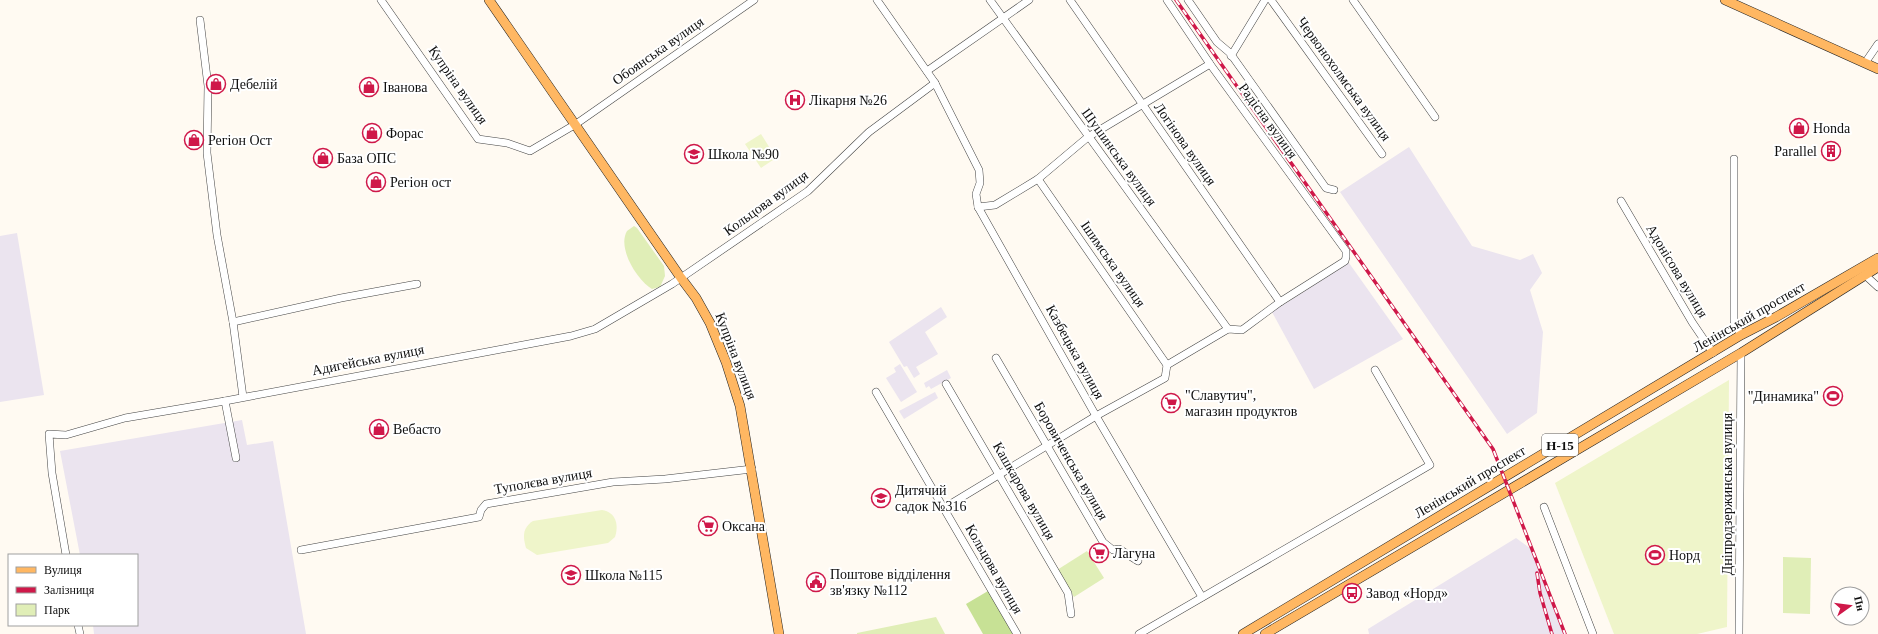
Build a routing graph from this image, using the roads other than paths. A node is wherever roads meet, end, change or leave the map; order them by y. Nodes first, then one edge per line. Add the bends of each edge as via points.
1 (381, 0) edge
2 (489, 0) edge
3 (754, 0) edge
4 (877, 0) edge
5 (990, 0) edge
6 (1029, 0) edge
7 (1070, 0) edge
8 (1167, 0) edge
9 (1188, 0) edge
10 (1265, 0) edge
11 (1271, 0) edge
12 (1353, 0) edge
13 (1725, 0) edge
14 (1738, 3) edge
15 (1002, 18) junction
16 (200, 20) dead end
17 (1878, 44) edge
18 (1231, 56) junction
19 (1865, 63) junction
20 (1210, 64) junction
21 (1878, 69) edge
22 (927, 71) junction
23 (935, 83) junction
24 (1142, 105) junction
25 (1435, 116) dead end
26 (576, 124) junction
27 (1088, 137) junction
28 (1382, 154) dead end
29 (1734, 159) dead end
30 (1038, 179) junction
31 (1334, 190) dead end
32 (1621, 201) dead end
33 (978, 207) junction
34 (1878, 258) edge
35 (1878, 267) edge
36 (1865, 275) junction
37 (681, 278) junction
38 (417, 284) dead end
39 (1878, 287) edge
40 (1280, 302) junction
41 (233, 322) junction
42 (1228, 329) junction
43 (1741, 335) junction
44 (1729, 343) junction
45 (1713, 353) junction
46 (1739, 354) junction
47 (996, 358) dead end
48 (1167, 365) junction
49 (1374, 370) dead end
50 (946, 384) dead end
51 (876, 392) dead end
52 (243, 397) junction
53 (226, 401) junction
54 (1096, 416) junction
55 (1047, 446) junction
56 (236, 458) dead end
57 (752, 469) junction
58 (999, 474) junction
59 (1544, 507) dead end
60 (944, 508) junction
61 (301, 550) dead end
62 (66, 554) edge
63 (1138, 561) dead end
64 (1202, 597) junction
65 (1071, 614) dead end
66 (779, 634) edge
67 (1017, 634) edge
68 (1139, 634) edge
69 (1243, 634) edge
70 (1265, 634) edge
71 (1593, 634) edge
72 (1739, 634) edge

1 - 26 street, Купріна вулиця via 478,139 507,143 530,151
2 - 26 main road, Купріна вулиця
3 - 26 street, Обоянська вулиця
4 - 22 street
5 - 15 street, Шушинська вулиця
6 - 15 street
7 - 24 street, Логінова вулиця
8 - 20 street, Радісна вулиця
9 - 18 street, Радісна вулиця via 1217,42
10 - 18 street
11 - 28 street, Червонохолмська вулиця
12 - 25 street
13 - 14 main road
14 - 19 main road
15 - 22 street
15 - 27 street, Шушинська вулиця
16 - 41 street via 208,86 207,153 217,235
17 - 19 street
18 - 31 street, Радісна вулиця via 1326,188
19 - 21 main road
20 - 24 street
20 - 40 street, Радісна вулиця via 1346,251 1344,261
22 - 23 street
23 - 33 street via 979,170 980,183 976,194
23 - 37 street, Кольцова вулиця via 869,132 808,191
24 - 27 street
24 - 40 street, Логінова вулиця
26 - 37 main road, Купріна вулиця
27 - 30 street
27 - 42 street, Шушинська вулиця
29 - 43 street via 1734,321
30 - 33 street via 995,204
30 - 48 street, Ішимська вулиця
32 - 45 street, Адонісова вулиця
33 - 54 street, Казбецька вулиця
34 - 43 main road, Ленінський проспект / Н-15
35 - 36 main road, Ленінський проспект / Н-15
36 - 39 street
36 - 46 main road, Ленінський проспект / Н-15
37 - 52 street, Адигейська вулиця via 595,330
37 - 57 main road, Купріна вулиця via 710,323 726,362 740,406
38 - 41 street
40 - 42 street via 1242,330
41 - 52 street
42 - 48 street
43 - 44 main road, Ленінський проспект / Н-15
44 - 45 main road, Ленінський проспект / Н-15
44 - 46 main road
45 - 69 main road, Ленінський проспект / Н-15
46 - 70 main road, Ленінський проспект / Н-15
46 - 72 street, Дніпродзержинська вулиця
47 - 55 street, Боровиченська вулиця
48 - 54 street via 1165,378
49 - 64 street via 1430,465
50 - 58 street, Кашкарова вулиця
51 - 60 street, Кольцова вулиця
52 - 53 street, Адигейська вулиця
53 - 56 street
53 - 62 street, Адигейська вулиця via 125,418 66,435 49,434 52,473
54 - 55 street
54 - 64 street, Казбецька вулиця
55 - 58 street
55 - 63 street, Боровиченська вулиця via 1103,542 1113,550 1119,549
57 - 61 street, Туполєва вулиця via 613,482 486,504 479,517
57 - 66 main road, Купріна вулиця
58 - 60 street
58 - 65 street, Кашкарова вулиця via 1068,593
59 - 71 street
60 - 67 street, Кольцова вулиця
64 - 68 street

